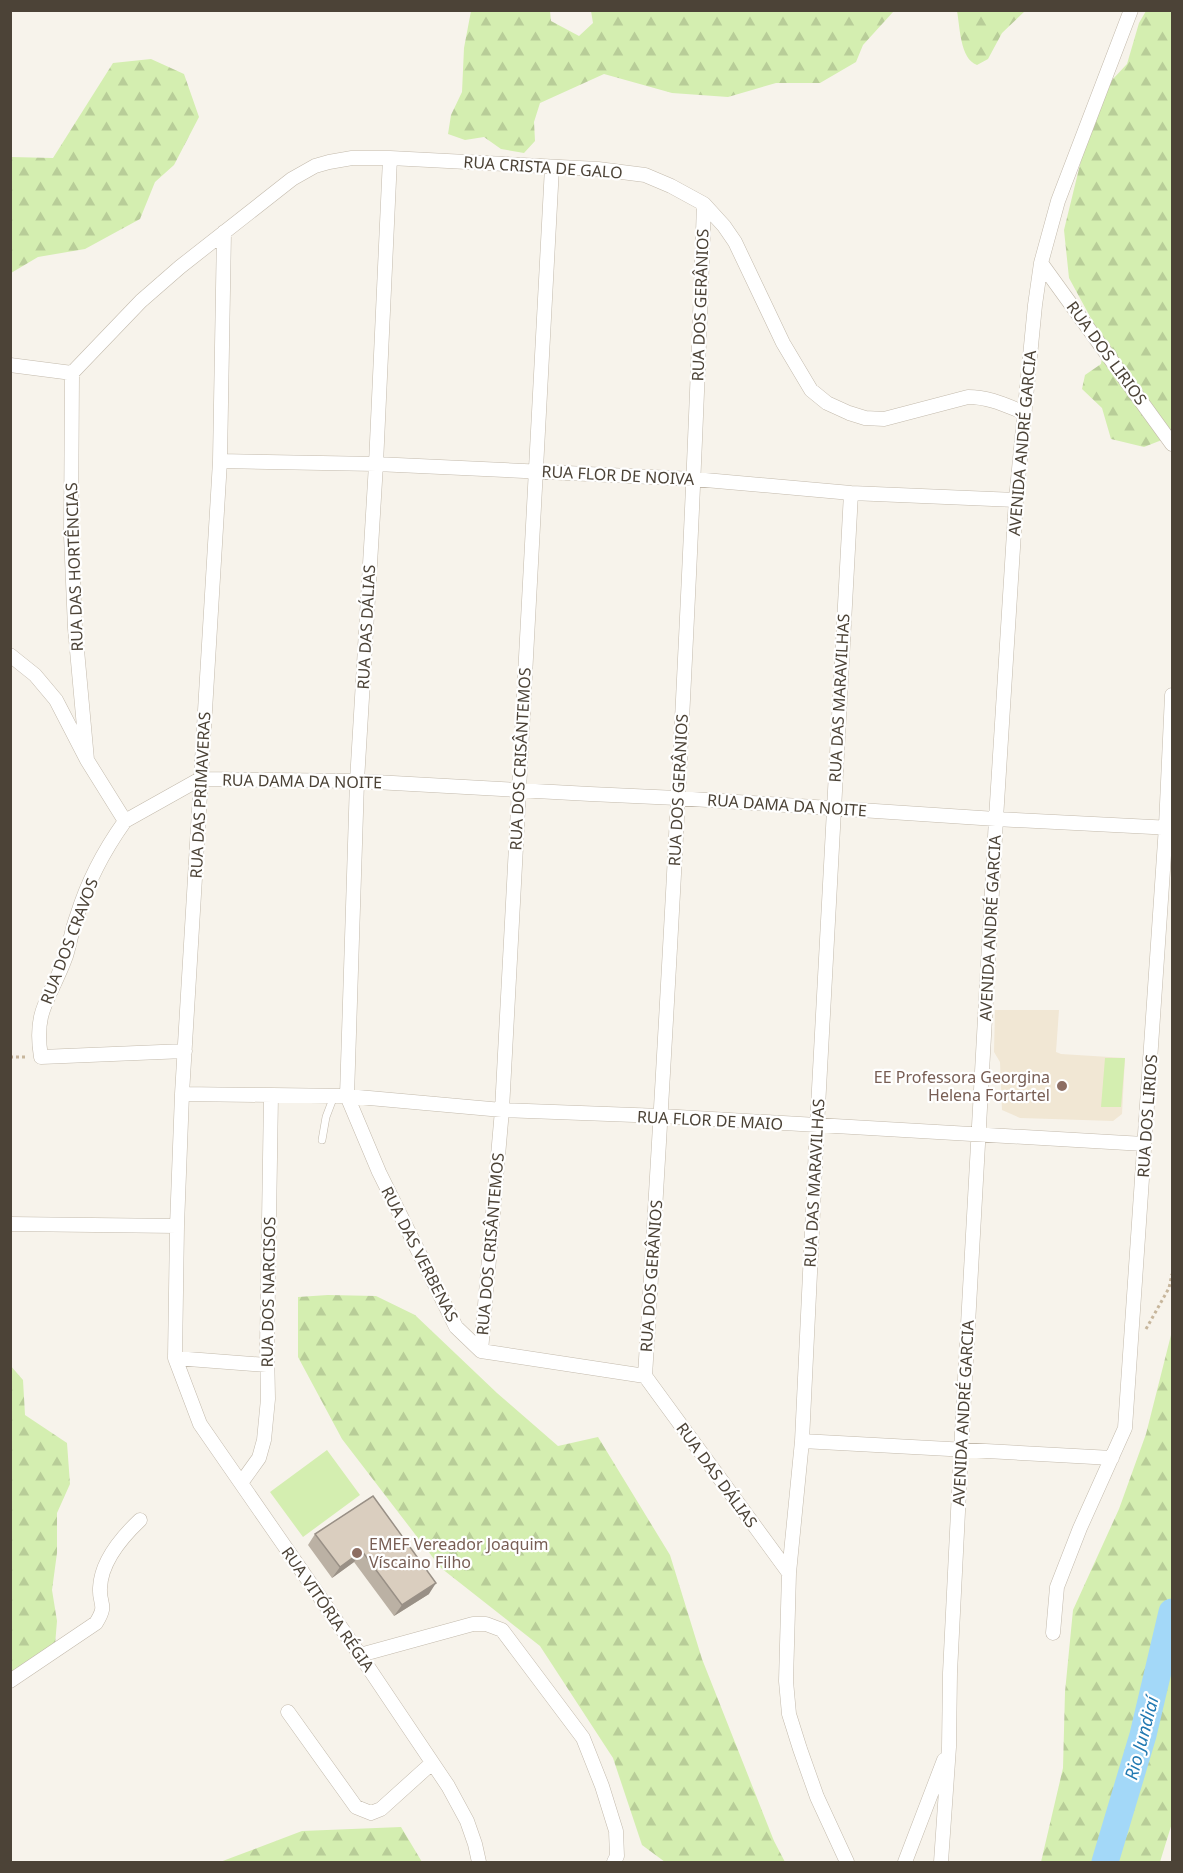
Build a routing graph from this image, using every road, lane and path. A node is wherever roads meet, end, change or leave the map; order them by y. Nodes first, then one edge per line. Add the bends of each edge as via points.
1 (1131, 10) edge
2 (390, 158) junction
3 (552, 167) junction
4 (704, 204) junction
5 (224, 232) junction
6 (1041, 262) junction
7 (10, 365) edge
8 (72, 373) junction
9 (1024, 413) junction
10 (1173, 444) edge
11 (220, 461) junction
12 (376, 464) junction
13 (535, 471) junction
14 (694, 479) junction
15 (851, 493) junction
16 (1016, 500) junction
17 (10, 655) edge
18 (1173, 695) edge
19 (87, 760) junction
20 (201, 779) junction
21 (357, 781) junction
22 (518, 790) junction
23 (677, 798) junction
24 (833, 809) junction
25 (996, 819) junction
26 (125, 821) junction
27 (1169, 827) edge
28 (185, 1051) junction
29 (182, 1094) junction
30 (271, 1096) junction
31 (340, 1096) junction
32 (502, 1110) junction
33 (661, 1116) junction
34 (817, 1126) junction
35 (979, 1133) junction
36 (322, 1140) dead end
37 (1144, 1144) junction
38 (10, 1224) edge
39 (177, 1226) junction
40 (1173, 1274) edge
41 (481, 1351) junction
42 (1131, 1353) junction
43 (175, 1358) junction
44 (267, 1365) junction
45 (645, 1376) junction
46 (802, 1441) junction
47 (961, 1450) junction
48 (1112, 1458) junction
49 (241, 1483) junction
50 (140, 1520) dead end
51 (789, 1573) junction
52 (1053, 1633) dead end
53 (360, 1655) junction
54 (10, 1681) edge
55 (288, 1712) dead end
56 (949, 1747) junction
57 (432, 1762) junction
58 (479, 1863) edge
59 (614, 1863) edge
60 (847, 1863) edge
61 (905, 1863) edge
62 (941, 1863) edge

1 - 6 street, AVENIDA ANDRÉ GARCIA via 1058,201
2 - 3 street, RUA CRISTA DE GALO
2 - 5 street, RUA CRISTA DE GALO via 352,158 315,166 292,178
2 - 12 street, RUA DAS DÁLIAS
3 - 4 street, RUA CRISTA DE GALO via 645,175
3 - 13 street, RUA DOS CRISÂNTEMOS
4 - 9 street, RUA CRISTA DE GALO via 735,242 801,375 827,403 865,418 884,419 981,397
4 - 14 street, RUA DOS GERÂNIOS
5 - 8 street, RUA CRISTA DE GALO via 141,301
5 - 11 street, RUA DAS PRIMAVERAS
6 - 9 street, AVENIDA ANDRÉ GARCIA
6 - 10 street, RUA DOS LIRIOS
7 - 8 street
8 - 19 street, RUA DAS HORTÊNCIAS via 71,535
9 - 16 street, AVENIDA ANDRÉ GARCIA
11 - 12 street, RUA FLOR DE NOIVA
11 - 20 street, RUA DAS PRIMAVERAS
12 - 13 street, RUA FLOR DE NOIVA
12 - 21 street, RUA DAS DÁLIAS
13 - 14 street, RUA FLOR DE NOIVA
13 - 22 street, RUA DOS CRISÂNTEMOS
14 - 15 street, RUA FLOR DE NOIVA
14 - 23 street, RUA DOS GERÂNIOS
15 - 16 street, RUA FLOR DE NOIVA
15 - 24 street, RUA DAS MARAVILHAS
16 - 25 street, AVENIDA ANDRÉ GARCIA
17 - 19 street via 35,675 56,700
18 - 27 street, RUA DOS LIRIOS
19 - 26 street
20 - 21 street, RUA DAMA DA NOITE
20 - 26 street, RUA DAMA DA NOITE
20 - 28 street, RUA DAS PRIMAVERAS
21 - 22 street, RUA DAMA DA NOITE
21 - 31 street, RUA DAS DÁLIAS
22 - 23 street, RUA DAMA DA NOITE
22 - 32 street, RUA DOS CRISÂNTEMOS
23 - 24 street, RUA DAMA DA NOITE
23 - 33 street, RUA DOS GERÂNIOS
24 - 25 street, RUA DAMA DA NOITE
24 - 34 street, RUA DAS MARAVILHAS
25 - 27 street, RUA DAMA DA NOITE
25 - 35 street, AVENIDA ANDRÉ GARCIA
26 - 28 street, RUA DOS CRAVOS via 86,891 60,970 42,1008 37,1037 41,1057
27 - 37 street, RUA DOS LIRIOS
28 - 29 street, RUA DAS PRIMAVERAS
29 - 30 street
29 - 39 street, RUA DAS PRIMAVERAS
30 - 31 street
30 - 44 street, RUA DOS NARCISOS
31 - 32 street, RUA FLOR DE MAIO
31 - 36 lane via 326,1117
31 - 41 street, RUA DAS VERBENAS via 456,1327
32 - 33 street, RUA FLOR DE MAIO
32 - 41 street, RUA DOS CRISÂNTEMOS
33 - 34 street, RUA FLOR DE MAIO
33 - 45 street, RUA DOS GERÂNIOS
34 - 35 street, RUA FLOR DE MAIO
34 - 46 street, RUA DAS MARAVILHAS
35 - 37 street, RUA FLOR DE MAIO
35 - 47 street, AVENIDA ANDRÉ GARCIA
37 - 42 street, RUA DOS LIRIOS
38 - 39 street
39 - 43 street, RUA DAS PRIMAVERAS
40 - 42 path via 1169,1288
41 - 45 street
42 - 48 street, RUA DOS LIRIOS via 1125,1428
43 - 44 street
43 - 49 street, RUA VITÓRIA RÉGIA via 200,1424
44 - 49 street, RUA DOS NARCISOS via 264,1440 259,1458
45 - 51 street, RUA DAS DÁLIAS
46 - 47 street
46 - 51 street, RUA DAS MARAVILHAS
47 - 48 street
47 - 56 street, AVENIDA ANDRÉ GARCIA
48 - 52 street, RUA DOS LIRIOS via 1057,1587
49 - 53 street, RUA VITÓRIA RÉGIA
50 - 54 street via 108,1561 100,1589 103,1611 96,1623
51 - 60 street, RUA DAS MARAVILHAS via 789,1714 818,1797
53 - 57 street, RUA VITÓRIA RÉGIA
53 - 59 street via 473,1624 502,1630 583,1738 616,1831
55 - 57 street via 356,1807 371,1813 381,1809
56 - 61 street
56 - 62 street, AVENIDA ANDRÉ GARCIA
57 - 58 street, RUA VITÓRIA RÉGIA via 467,1821

